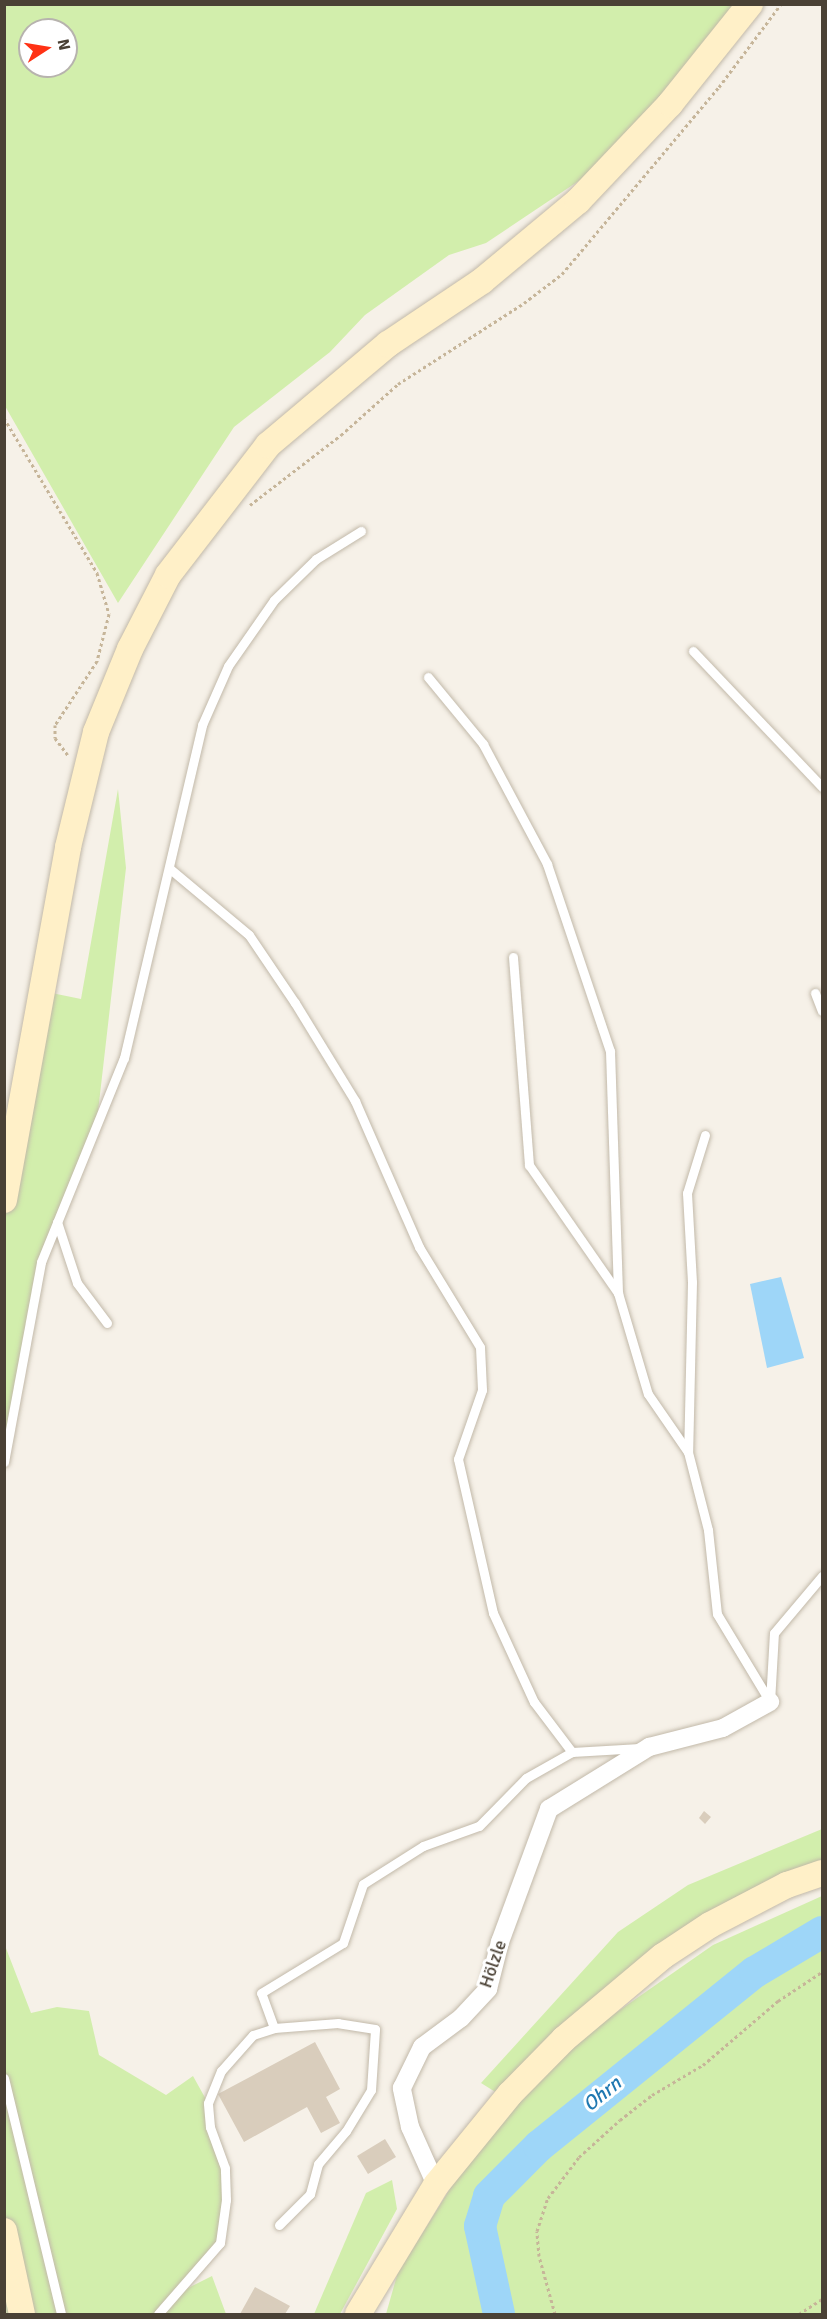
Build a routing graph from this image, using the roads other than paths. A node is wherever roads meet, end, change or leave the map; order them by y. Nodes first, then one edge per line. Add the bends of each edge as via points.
1 (750, 4) edge
2 (361, 531) dead end
3 (693, 651) dead end
4 (428, 677) dead end
5 (822, 787) edge
6 (170, 868) junction
7 (513, 957) dead end
8 (815, 993) dead end
9 (822, 1011) edge
10 (705, 1135) dead end
11 (4, 1200) edge
12 (57, 1222) junction
13 (618, 1293) junction
14 (107, 1323) dead end
15 (688, 1452) junction
16 (4, 1462) edge
17 (822, 1575) edge
18 (770, 1702) junction
19 (649, 1747) junction
20 (572, 1752) junction
21 (822, 1873) edge
22 (274, 2028) junction
23 (4, 2078) edge
24 (436, 2185) junction
25 (279, 2225) dead end
26 (4, 2231) edge
27 (22, 2314) edge
28 (61, 2314) edge
29 (158, 2314) edge
30 (358, 2314) edge

1 - 11 main road via 670,104 578,201 482,281 388,344 268,445 168,575 126,659 96,732 68,847
2 - 6 lane via 316,559 274,600 228,666 202,725
3 - 5 lane
4 - 13 lane via 483,744 547,864 610,1051
6 - 12 lane via 124,1058
6 - 20 lane via 249,935 295,1003 355,1101 419,1247 480,1347 482,1390 458,1459 479,1556 493,1613 534,1702
7 - 13 lane via 529,1165
8 - 9 lane
10 - 15 lane via 687,1194 692,1282
12 - 14 lane via 77,1283
12 - 16 lane via 41,1262
13 - 15 lane via 648,1394
15 - 18 lane via 708,1530 717,1614
17 - 18 lane via 774,1633
18 - 19 street, Hölzle via 723,1728
19 - 20 lane
19 - 24 street, Hölzle via 549,1809 500,1942 488,1989 461,2019 422,2047 402,2088 410,2127
20 - 22 lane via 526,1778 479,1826 423,1846 363,1884 343,1943 261,1993
21 - 24 main road via 787,1885 663,1956 564,2039 517,2086
22 - 25 lane via 338,2023 375,2029 371,2090 346,2131 318,2164 310,2194
22 - 29 lane via 253,2035 221,2071 208,2103 210,2127 225,2168 226,2200 220,2243
23 - 28 lane
24 - 30 main road
26 - 27 main road

